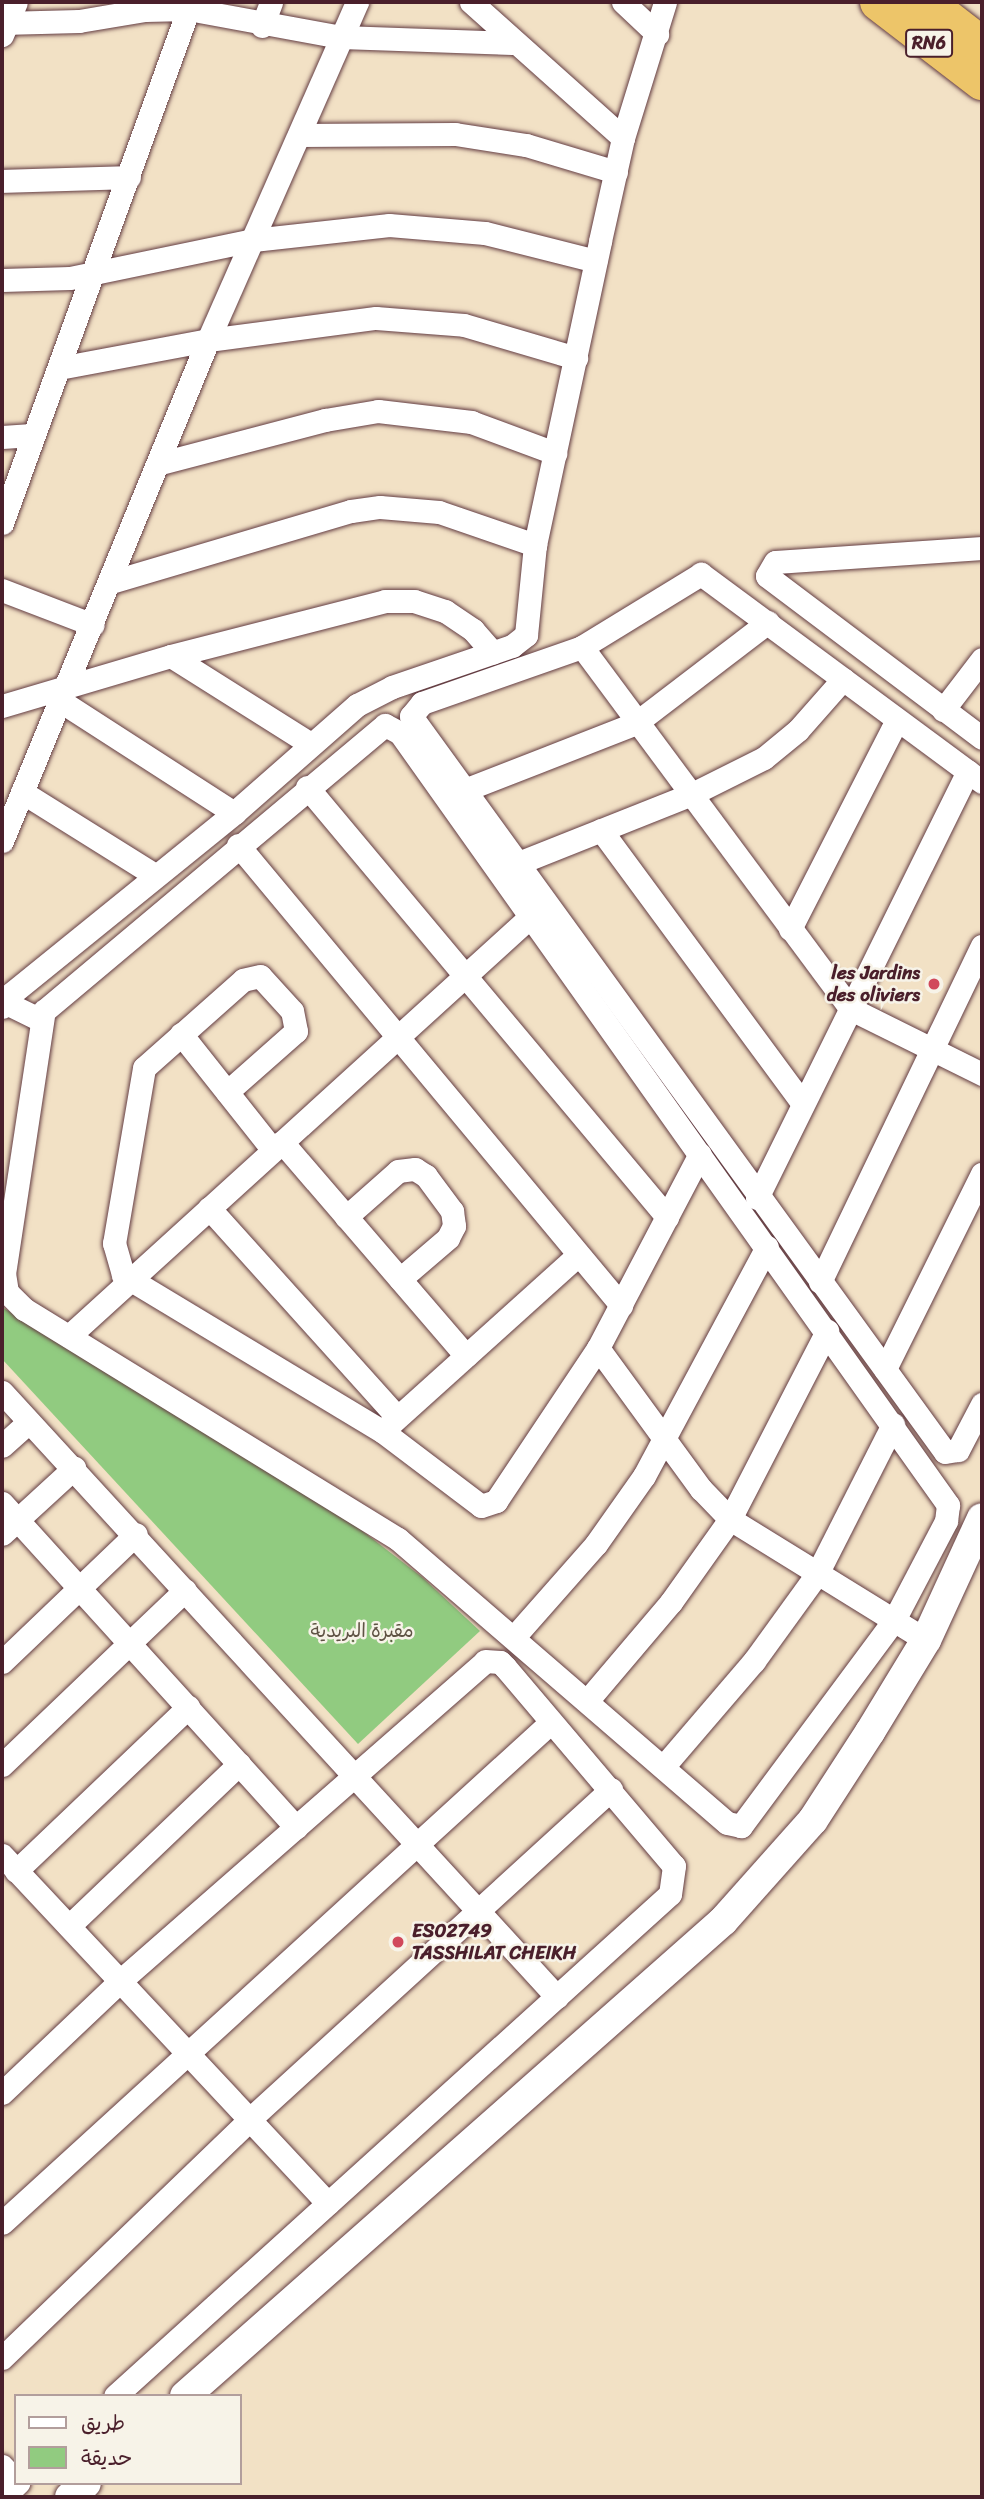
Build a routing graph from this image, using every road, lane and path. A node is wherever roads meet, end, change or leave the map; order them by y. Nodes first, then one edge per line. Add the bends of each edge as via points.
1 (16, 2) edge
2 (271, 2) edge
3 (357, 2) edge
4 (471, 2) edge
5 (623, 2) edge
6 (665, 2) edge
7 (879, 2) edge
8 (925, 2) edge
9 (190, 5) edge
10 (262, 26) junction
11 (3, 27) edge
12 (657, 34) junction
13 (341, 37) junction
14 (512, 43) junction
15 (982, 46) edge
16 (982, 81) edge
17 (299, 135) junction
18 (624, 138) junction
19 (615, 172) junction
20 (130, 177) junction
21 (2, 181) edge
22 (253, 240) junction
23 (596, 261) junction
24 (96, 273) junction
25 (2, 280) edge
26 (208, 340) junction
27 (576, 358) junction
28 (58, 368) junction
29 (32, 435) junction
30 (2, 437) edge
31 (555, 453) junction
32 (161, 463) junction
33 (2, 523) edge
34 (535, 545) junction
35 (982, 548) edge
36 (110, 582) junction
37 (2, 590) edge
38 (768, 622) junction
39 (93, 625) junction
40 (582, 647) junction
41 (493, 653) junction
42 (171, 656) junction
43 (982, 659) edge
44 (844, 679) junction
45 (65, 695) junction
46 (2, 706) edge
47 (943, 710) junction
48 (897, 719) junction
49 (636, 723) junction
50 (982, 738) edge
51 (311, 744) junction
52 (975, 776) edge
53 (307, 787) junction
54 (462, 791) junction
55 (22, 792) junction
56 (692, 794) junction
57 (234, 813) junction
58 (601, 830) junction
59 (2, 841) edge
60 (238, 845) junction
61 (516, 864) junction
62 (155, 875) junction
63 (531, 916) junction
64 (790, 929) junction
65 (982, 946) edge
66 (465, 976) junction
67 (2, 1003) edge
68 (850, 1009) junction
69 (41, 1020) junction
70 (181, 1034) junction
71 (396, 1038) junction
72 (932, 1050) junction
73 (982, 1074) edge
74 (228, 1092) junction
75 (803, 1104) junction
76 (278, 1146) junction
77 (700, 1154) junction
78 (982, 1174) edge
79 (757, 1198) junction
80 (209, 1208) junction
81 (346, 1217) junction
82 (667, 1217) junction
83 (767, 1247) junction
84 (577, 1256) junction
85 (400, 1279) junction
86 (128, 1282) junction
87 (820, 1282) junction
88 (621, 1305) junction
89 (827, 1331) junction
90 (68, 1336) junction
91 (598, 1348) junction
92 (466, 1356) junction
93 (885, 1369) junction
94 (2, 1392) edge
95 (982, 1404) edge
96 (29, 1422) junction
97 (390, 1424) junction
98 (893, 1424) junction
99 (666, 1441) junction
100 (2, 1446) edge
101 (74, 1468) junction
102 (2, 1503) edge
103 (982, 1518) edge
104 (730, 1519) junction
105 (10, 1527) edge
106 (136, 1534) junction
107 (817, 1574) junction
108 (79, 1588) junction
109 (186, 1590) junction
110 (894, 1620) junction
111 (514, 1637) junction
112 (926, 1640) junction
113 (130, 1644) junction
114 (2, 1662) edge
115 (587, 1701) junction
116 (188, 1707) junction
117 (551, 1722) junction
118 (239, 1764) junction
119 (2, 1765) edge
120 (663, 1768) junction
121 (354, 1776) junction
122 (611, 1789) junction
123 (296, 1827) junction
124 (415, 1844) junction
125 (9, 1863) edge
126 (479, 1911) junction
127 (69, 1926) junction
128 (120, 1981) junction
129 (557, 1997) junction
130 (187, 2051) junction
131 (2, 2093) edge
132 (250, 2119) junction
133 (328, 2203) junction
134 (2, 2223) edge
135 (2, 2358) edge
136 (117, 2394) edge
137 (187, 2394) edge
138 (2, 2466) edge
139 (14, 2480) edge
140 (84, 2485) edge
141 (70, 2497) edge

1 - 11 street
2 - 10 street
3 - 13 street
4 - 14 street
5 - 12 street
6 - 12 street
7 - 16 highway, RN6
8 - 15 highway, RN6
9 - 10 street
9 - 11 street
9 - 20 street
10 - 13 street
12 - 18 street
13 - 14 street
13 - 17 street
14 - 18 street
17 - 19 street via 455,134 526,145
17 - 22 street
18 - 19 street
19 - 23 street
20 - 21 street
20 - 24 street
22 - 23 street via 361,226 420,225 485,233
22 - 24 street
22 - 26 street
23 - 27 street
24 - 25 street
24 - 28 street
26 - 27 street via 345,321 404,319 464,325
26 - 28 street
26 - 32 street
27 - 31 street
28 - 29 street
29 - 30 street
29 - 33 street
31 - 32 street via 471,422 378,411 325,420
31 - 34 street
32 - 36 street
34 - 36 street via 439,512 380,507 351,510
34 - 41 street via 528,631 518,643
35 - 47 street via 775,562 767,571 769,582
36 - 39 street
37 - 39 street
38 - 40 street via 712,578 696,574
38 - 44 street
38 - 49 street
39 - 45 street
40 - 49 street
40 - 54 street via 415,706 413,723
41 - 42 street via 459,619 428,604 400,601
41 - 51 street via 371,695
42 - 45 street
42 - 51 street
43 - 47 street
44 - 48 street
44 - 56 street via 798,730 764,758
45 - 46 street
45 - 55 street
45 - 57 street
47 - 50 street
48 - 52 street
48 - 64 street
49 - 54 street
49 - 56 street
51 - 57 street
52 - 68 street
53 - 60 street
53 - 63 street via 377,729 393,727
53 - 66 street
54 - 61 street
55 - 59 street
55 - 62 street
56 - 58 street
56 - 64 street
57 - 62 street
58 - 61 street
58 - 75 street
60 - 69 street via 53,1001
60 - 71 street
61 - 79 street
62 - 67 street
63 - 66 street
63 - 77 street
64 - 68 street
65 - 72 street
66 - 71 street
66 - 82 street
67 - 69 street
68 - 72 street
68 - 75 street
69 - 90 street via 5,1283 17,1304
70 - 74 street
70 - 74 street via 248,977 260,976 272,985 295,1016 296,1031
70 - 86 street via 149,1060 140,1077 114,1243 116,1259
71 - 76 street
71 - 84 street
72 - 73 street
72 - 87 street
74 - 76 street
75 - 79 street
76 - 80 street
76 - 81 street
77 - 82 street
77 - 83 street
78 - 93 street
79 - 87 street
80 - 86 street
80 - 97 street
81 - 85 street
81 - 85 street via 398,1171 415,1169 426,1176 452,1212 454,1226 448,1238
82 - 88 street
83 - 89 street
83 - 99 street
84 - 88 street
84 - 92 street
85 - 92 street
86 - 90 street
86 - 97 street
87 - 93 street
88 - 91 street
89 - 98 street
89 - 104 street
90 - 111 street via 377,1524
91 - 97 street via 492,1504 476,1504
91 - 99 street
92 - 97 street
93 - 95 street via 948,1454 958,1450
94 - 96 street
96 - 100 street
96 - 101 street
98 - 107 street
98 - 110 street via 944,1496 948,1513
99 - 104 street
99 - 111 street via 596,1544
101 - 105 street
101 - 106 street
102 - 105 street
103 - 112 street
104 - 107 street
104 - 115 street via 671,1602
105 - 108 street
106 - 108 street
106 - 109 street
107 - 110 street
107 - 120 street via 754,1661
108 - 113 street
108 - 114 street
109 - 113 street
109 - 121 street
110 - 112 street
110 - 120 street via 747,1824 736,1827 727,1823
111 - 115 street
112 - 137 street via 813,1820 723,1921
113 - 116 street
113 - 119 street
115 - 120 street
116 - 118 street
116 - 125 street
117 - 121 street via 500,1662 485,1661
117 - 122 street
117 - 124 street
118 - 123 street
118 - 127 street
121 - 123 street
121 - 124 street
122 - 126 street
122 - 129 street via 667,1853 676,1881 670,1894
123 - 128 street
124 - 126 street
124 - 130 street
125 - 127 street
126 - 129 street
126 - 132 street
127 - 128 street
128 - 130 street
128 - 131 street
129 - 133 street
130 - 132 street
130 - 134 street
132 - 133 street
132 - 135 street
133 - 136 street
138 - 139 street
140 - 141 street

